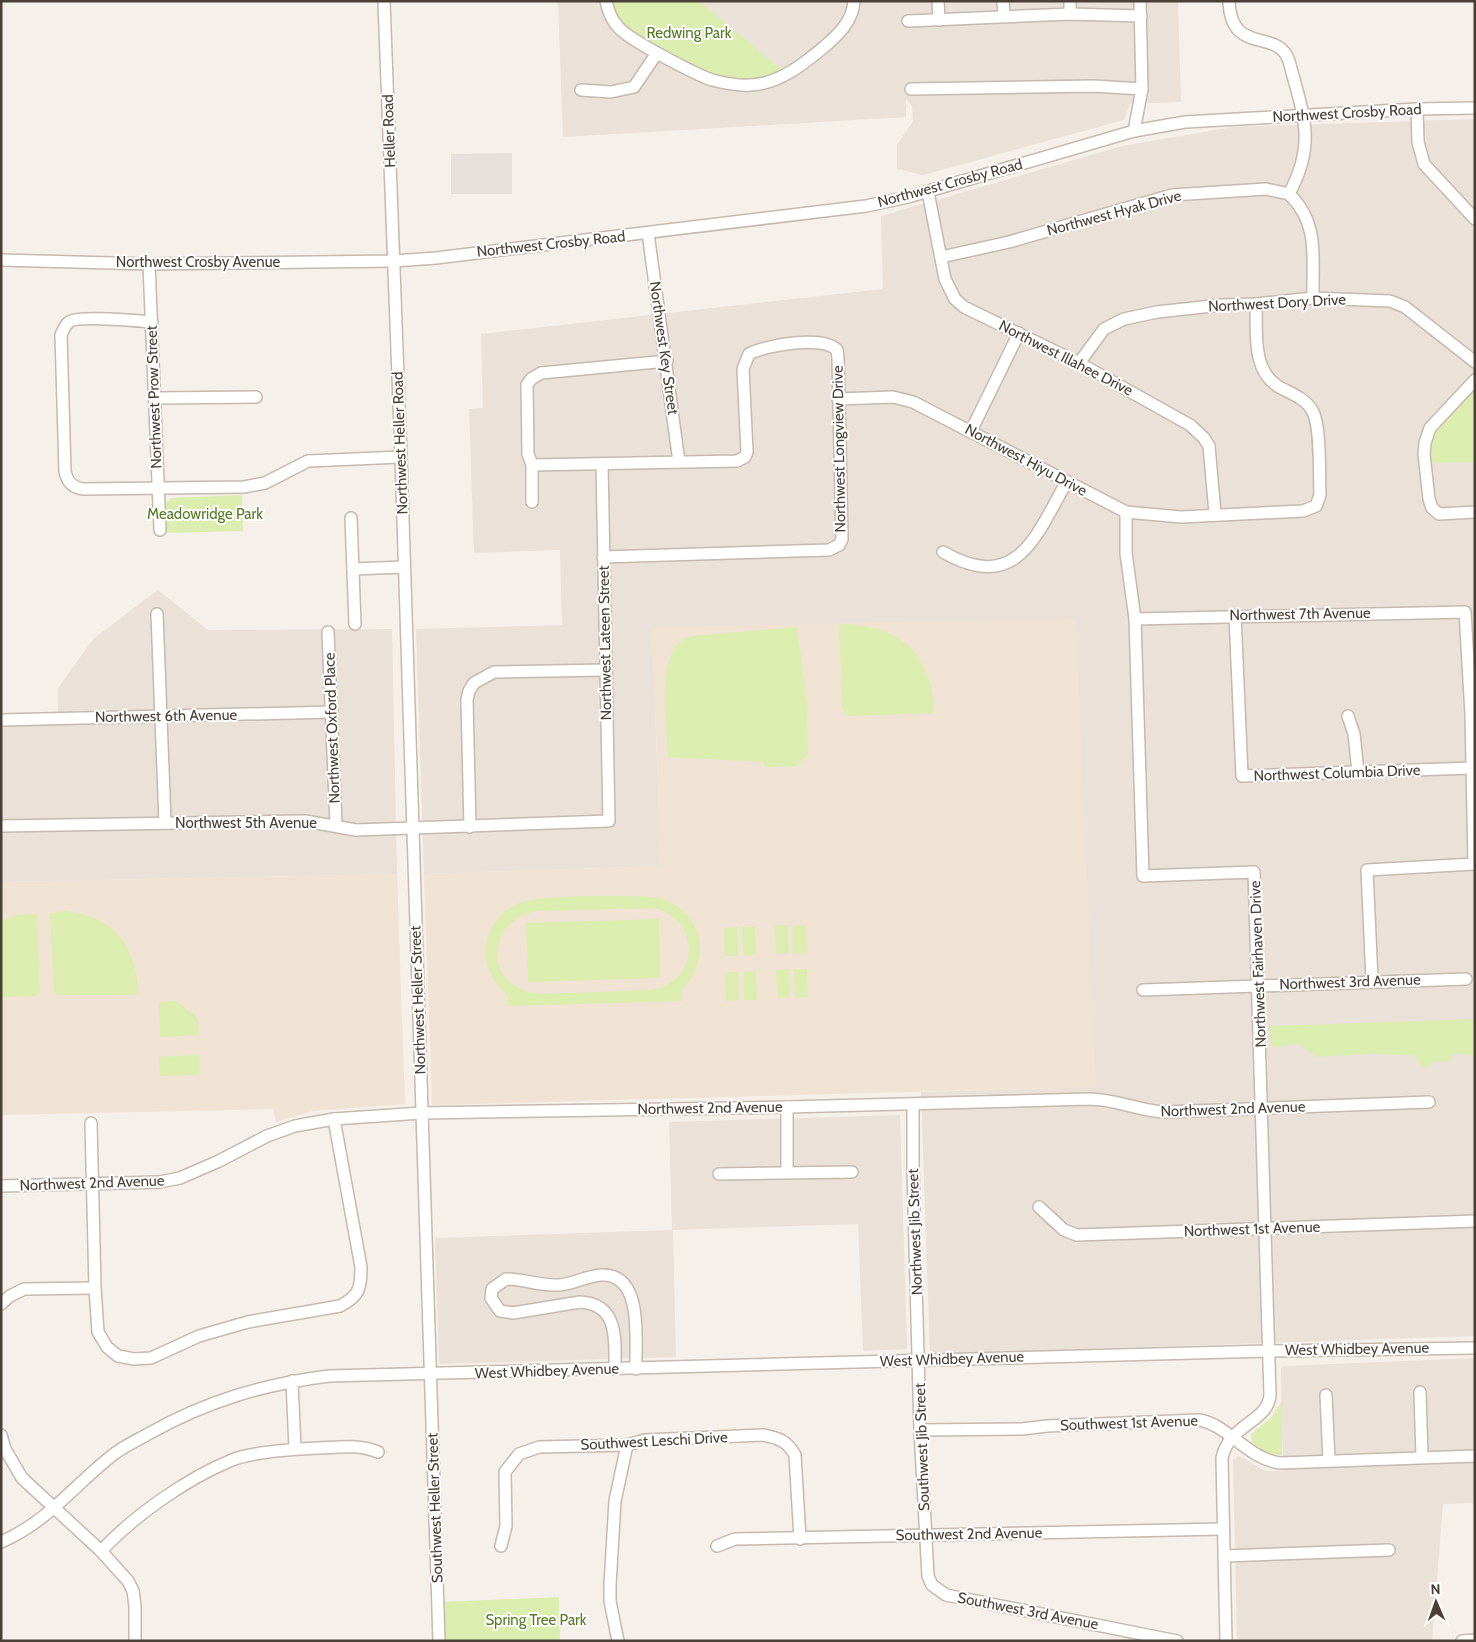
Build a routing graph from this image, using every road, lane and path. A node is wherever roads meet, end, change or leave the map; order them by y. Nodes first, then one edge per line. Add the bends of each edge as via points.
1 (384, 1) edge
2 (606, 1) edge
3 (854, 1) edge
4 (938, 1) edge
5 (1003, 1) edge
6 (1070, 1) edge
7 (1140, 1) edge
8 (1229, 1) edge
9 (1070, 14) junction
10 (1004, 16) junction
11 (1140, 16) junction
12 (939, 20) junction
13 (908, 21) dead end
14 (657, 53) junction
15 (911, 89) dead end
16 (1142, 89) junction
17 (581, 90) dead end
18 (1475, 108) edge
19 (1417, 109) junction
20 (1303, 115) junction
21 (1134, 131) junction
22 (928, 192) junction
23 (1289, 194) junction
24 (1475, 219) edge
25 (648, 234) junction
26 (942, 257) junction
27 (1, 260) edge
28 (394, 261) junction
29 (150, 264) junction
30 (1313, 298) junction
31 (1256, 304) junction
32 (152, 322) junction
33 (1019, 333) junction
34 (667, 361) junction
35 (1475, 362) edge
36 (1079, 363) junction
37 (1475, 380) edge
38 (256, 397) dead end
39 (155, 398) junction
40 (838, 399) junction
41 (972, 431) junction
42 (401, 457) junction
43 (679, 462) junction
44 (602, 464) junction
45 (532, 465) junction
46 (1066, 483) junction
47 (158, 488) junction
48 (532, 502) dead end
49 (1126, 512) junction
50 (1475, 512) edge
51 (1215, 513) junction
52 (351, 518) dead end
53 (160, 530) dead end
54 (943, 552) dead end
55 (603, 557) junction
56 (404, 567) junction
57 (353, 569) junction
58 (157, 614) dead end
59 (1234, 615) junction
60 (1135, 619) junction
61 (355, 624) dead end
62 (406, 626) joint
63 (328, 632) dead end
64 (606, 670) junction
65 (332, 712) junction
66 (1473, 714) edge
67 (161, 716) junction
68 (1348, 716) dead end
69 (1, 720) edge
70 (1472, 768) junction
71 (1358, 772) junction
72 (610, 821) joint
73 (165, 822) junction
74 (336, 825) junction
75 (1, 826) edge
76 (470, 827) junction
77 (412, 828) junction
78 (1466, 979) dead end
79 (1372, 980) junction
80 (1259, 986) junction
81 (1143, 990) dead end
82 (1429, 1102) dead end
83 (913, 1104) junction
84 (787, 1107) junction
85 (1262, 1109) junction
86 (421, 1113) junction
87 (334, 1119) junction
88 (91, 1123) dead end
89 (787, 1172) junction
90 (852, 1172) dead end
91 (719, 1174) dead end
92 (92, 1183) junction
93 (1, 1186) edge
94 (1039, 1207) dead end
95 (1475, 1221) edge
96 (1265, 1228) junction
97 (95, 1288) junction
98 (1, 1304) edge
99 (1475, 1348) edge
100 (1268, 1351) junction
101 (919, 1360) junction
102 (615, 1369) junction
103 (636, 1369) junction
104 (430, 1375) junction
105 (292, 1381) junction
106 (1420, 1392) dead end
107 (1326, 1395) dead end
108 (920, 1430) junction
109 (1, 1435) edge
110 (1230, 1438) junction
111 (627, 1445) junction
112 (295, 1449) junction
113 (378, 1452) dead end
114 (1475, 1456) edge
115 (1422, 1457) junction
116 (1329, 1461) junction
117 (55, 1507) junction
118 (1223, 1529) junction
119 (925, 1535) junction
120 (800, 1539) junction
121 (1, 1542) edge
122 (501, 1546) dead end
123 (717, 1546) dead end
124 (1389, 1550) dead end
125 (101, 1551) junction
126 (1224, 1556) junction
127 (1475, 1640) edge
128 (135, 1641) edge
129 (439, 1641) edge
130 (618, 1641) edge
131 (1176, 1641) edge
132 (1226, 1641) edge
133 (1462, 1641) edge

1 - 28 street, Heller Road
2 - 14 street via 619,29
3 - 14 street via 848,23 834,39 785,76 769,82 750,85 711,80
4 - 12 street
5 - 10 street
6 - 9 street
7 - 11 street
8 - 20 street via 1234,26 1246,37 1268,43 1286,54
9 - 10 street
9 - 11 street
10 - 12 street
11 - 16 street
12 - 13 street
14 - 17 street via 634,87 611,92
15 - 16 street via 1094,86
16 - 21 street
18 - 19 street, Northwest Crosby Road
19 - 20 street, Northwest Crosby Road
19 - 24 street via 1418,142 1424,164
20 - 21 street, Northwest Crosby Road via 1185,122
20 - 23 street via 1305,153
21 - 22 street, Northwest Crosby Road
22 - 25 street, Northwest Crosby Road via 866,206
22 - 26 street, Northwest Illahee Drive
23 - 26 street, Northwest Hyak Drive via 1266,189 1172,195
23 - 30 street via 1301,206 1312,232
25 - 28 street, Northwest Crosby Road
25 - 34 street, Northwest Key Street
26 - 33 street, Northwest Illahee Drive via 945,279 955,299 964,307
27 - 29 street, Northwest Crosby Avenue
28 - 29 street, Northwest Crosby Avenue
28 - 42 street, Northwest Heller Road
29 - 32 street, Northwest Prow Street
30 - 31 street, Northwest Dory Drive
30 - 35 street, Northwest Dory Drive via 1390,301 1405,307
31 - 36 street, Northwest Dory Drive via 1157,312 1117,321 1097,336
31 - 51 street, Northwest Hiyu Drive via 1258,351 1266,377 1275,386 1304,401 1313,411 1317,426 1320,495 1316,506 1303,511
32 - 39 street, Northwest Prow Street
32 - 47 street via 80,319 68,322 61,335 64,452 66,477 79,489
33 - 36 street, Northwest Illahee Drive
33 - 41 street
34 - 43 street, Northwest Key Street
34 - 45 street via 541,373 533,377 527,385 528,454
36 - 51 street, Northwest Illahee Drive via 1190,425 1204,438 1211,456
37 - 50 street via 1430,428 1424,454 1432,508 1439,514
38 - 39 street
39 - 47 street, Northwest Prow Street
40 - 41 street, Northwest Hiyu Drive via 902,398
40 - 43 street, Northwest Longview Drive via 837,350 832,345 815,342 759,350 750,354 743,369 746,458
40 - 55 street, Northwest Longview Drive via 842,532 835,548
41 - 46 street, Northwest Hiyu Drive
42 - 47 street via 308,461 266,482 244,487
42 - 56 street, Northwest Heller Road
43 - 44 street
44 - 45 street
44 - 55 street, Northwest Lateen Street
45 - 48 street
46 - 49 street, Northwest Hiyu Drive
46 - 54 street via 1029,548 1010,561 986,567 973,566
47 - 53 street, Northwest Prow Street
49 - 51 street, Northwest Hiyu Drive via 1174,516
49 - 60 street, Northwest Fairhaven Drive via 1126,553
52 - 57 street
55 - 64 street, Northwest Lateen Street
56 - 57 street
56 - 62 street, Northwest Heller Road
57 - 61 street
58 - 67 street
59 - 60 street, Northwest 7th Avenue
59 - 66 street, Northwest 7th Avenue via 1465,612
59 - 71 street, Northwest Columbia Drive via 1242,776
60 - 80 street, Northwest Fairhaven Drive via 1143,876 1254,872
62 - 77 street, Northwest Heller Street
63 - 65 street, Northwest Oxford Place
64 - 72 street, Northwest Lateen Street
64 - 76 street via 494,672 474,683 467,700
65 - 67 street, Northwest 6th Avenue
65 - 74 street, Northwest Oxford Place
66 - 70 street
67 - 69 street, Northwest 6th Avenue
67 - 73 street
68 - 71 street via 1354,734
70 - 71 street, Northwest Columbia Drive
70 - 79 street via 1474,864 1367,870
72 - 76 street, Northwest 5th Avenue
73 - 74 street, Northwest 5th Avenue via 305,821
73 - 75 street, Northwest 5th Avenue
74 - 77 street, Northwest 5th Avenue via 356,830
76 - 77 street, Northwest 5th Avenue
77 - 86 street, Northwest Heller Street
78 - 79 street, Northwest 3rd Avenue
79 - 80 street, Northwest 3rd Avenue
80 - 81 street, Northwest 3rd Avenue
80 - 85 street, Northwest Fairhaven Drive
82 - 85 street, Northwest 2nd Avenue
83 - 84 street, Northwest 2nd Avenue
83 - 85 street, Northwest 2nd Avenue via 1103,1099 1156,1112
83 - 101 street, Northwest Jib Street
84 - 86 street, Northwest 2nd Avenue
84 - 89 street
85 - 96 street, Northwest Fairhaven Drive
86 - 87 street, Northwest 2nd Avenue
86 - 104 street, Northwest Heller Street
87 - 92 street, Northwest 2nd Avenue via 295,1126 267,1136 180,1178 160,1182
87 - 97 street via 361,1267 360,1286 352,1300 340,1306 248,1322 199,1336 151,1358 134,1360 118,1356 107,1347 98,1332
88 - 92 street
89 - 90 street
89 - 91 street
92 - 93 street, Northwest 2nd Avenue
92 - 97 street
94 - 96 street, Northwest 1st Avenue via 1064,1230 1077,1235
95 - 96 street, Northwest 1st Avenue
96 - 100 street, Northwest Fairhaven Drive
97 - 98 street via 24,1289
99 - 100 street, West Whidbey Avenue
100 - 101 street, West Whidbey Avenue
100 - 110 street, Northwest Fairhaven Drive via 1270,1395 1267,1407
101 - 103 street, West Whidbey Avenue
101 - 108 street, Southwest Jib Street
102 - 103 street, West Whidbey Avenue
102 - 103 street via 615,1332 603,1310 580,1302 500,1311 492,1298 492,1289 506,1278 558,1285 591,1276 613,1276 623,1282 634,1299
102 - 104 street, West Whidbey Avenue
104 - 105 street, West Whidbey Avenue via 329,1376
104 - 129 street, Southwest Heller Street
105 - 112 street
105 - 117 street, West Whidbey Avenue via 238,1393 183,1414 115,1453
106 - 115 street
107 - 116 street
108 - 110 street, Southwest 1st Avenue via 1022,1429 1199,1420 1217,1426
108 - 119 street, Southwest Jib Street
109 - 117 street via 22,1478
110 - 116 street, Southwest 1st Avenue via 1268,1462
110 - 118 street via 1222,1458
111 - 120 street, Southwest Leschi Drive via 645,1440 685,1438 763,1435 780,1439 790,1446 798,1464
111 - 122 street, Southwest Leschi Drive via 539,1447 519,1454 505,1472 506,1526
111 - 130 street via 615,1501 610,1584
112 - 113 street via 362,1446
112 - 125 street via 233,1460 154,1504 124,1526
114 - 115 street, Southwest 1st Avenue
115 - 116 street, Southwest 1st Avenue
117 - 121 street, West Whidbey Avenue via 30,1528
117 - 125 street
118 - 119 street, Southwest 2nd Avenue
118 - 126 street
119 - 120 street, Southwest 2nd Avenue
119 - 131 street, Southwest 3rd Avenue via 928,1576 932,1585 946,1594
120 - 123 street, Southwest 2nd Avenue via 735,1539
124 - 126 street
125 - 128 street via 133,1590
126 - 132 street
127 - 133 street

